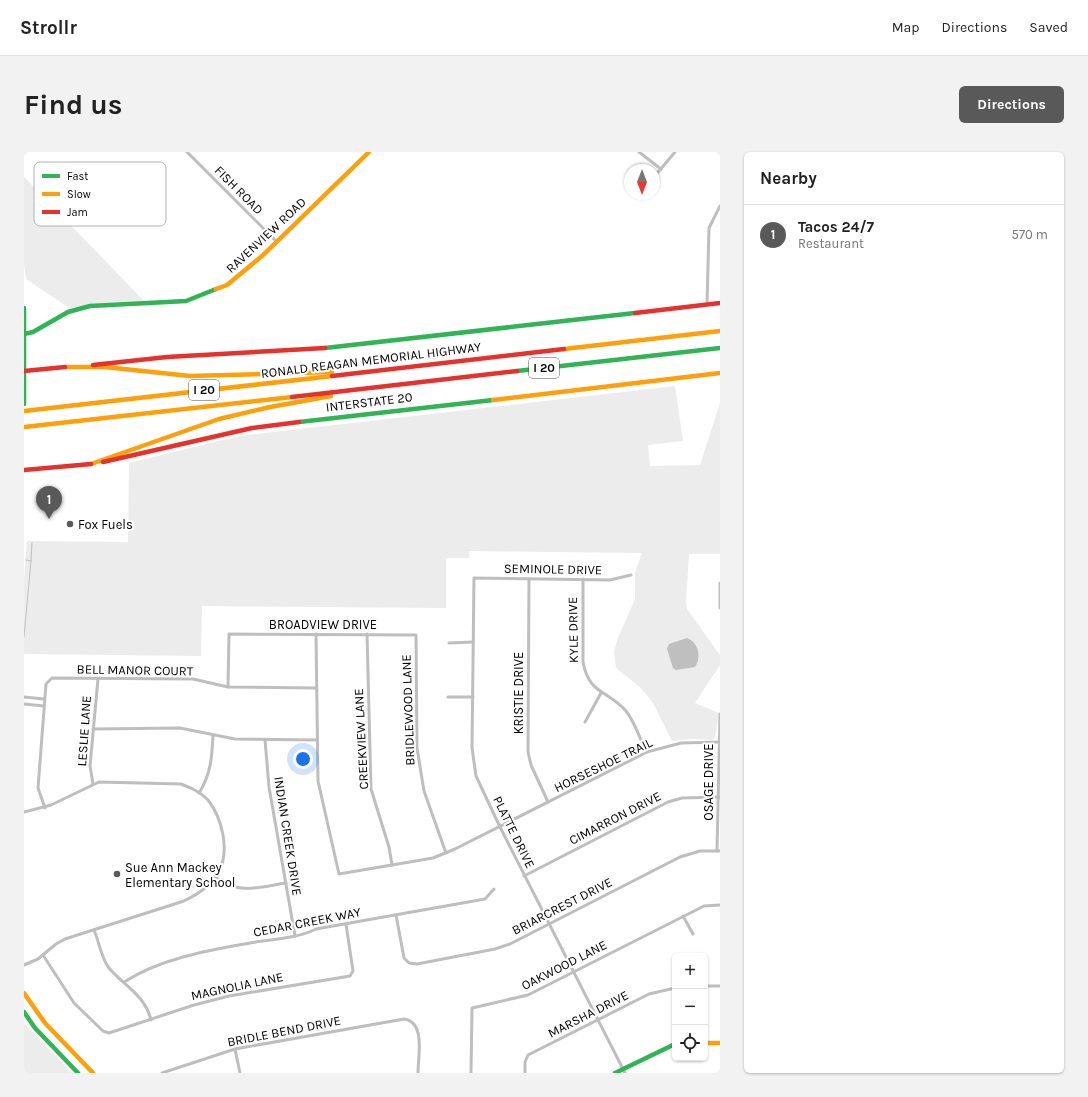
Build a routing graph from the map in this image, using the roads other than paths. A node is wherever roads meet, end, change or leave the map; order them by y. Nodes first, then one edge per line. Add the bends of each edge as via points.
1 (187, 152) edge
2 (369, 152) edge
3 (639, 152) edge
4 (675, 152) edge
5 (661, 169) joint
6 (720, 206) edge
7 (276, 241) junction
8 (720, 303) edge
9 (707, 304) junction
10 (24, 308) edge
11 (720, 331) edge
12 (25, 334) edge
13 (720, 348) edge
14 (65, 367) junction
15 (383, 370) junction
16 (24, 371) edge
17 (720, 373) edge
18 (24, 386) edge
19 (369, 389) junction
20 (24, 404) edge
21 (24, 411) edge
22 (24, 427) edge
23 (91, 464) junction
24 (24, 470) edge
25 (631, 575) dead end
26 (474, 578) joint
27 (529, 579) junction
28 (582, 579) junction
29 (720, 583) edge
30 (720, 608) edge
31 (316, 634) junction
32 (367, 634) junction
33 (416, 635) joint
34 (472, 642) junction
35 (449, 643) dead end
36 (98, 679) junction
37 (228, 687) junction
38 (316, 688) junction
39 (601, 693) junction
40 (24, 697) edge
41 (448, 697) dead end
42 (472, 697) junction
43 (44, 699) junction
44 (24, 704) edge
45 (44, 706) junction
46 (720, 714) edge
47 (585, 722) dead end
48 (93, 729) junction
49 (213, 736) junction
50 (265, 740) junction
51 (317, 740) junction
52 (719, 742) edge
53 (647, 752) junction
54 (93, 784) junction
55 (199, 793) junction
56 (719, 797) edge
57 (548, 802) junction
58 (45, 808) junction
59 (24, 812) edge
60 (500, 827) junction
61 (719, 851) edge
62 (446, 853) junction
63 (392, 865) junction
64 (524, 876) junction
65 (215, 877) junction
66 (286, 883) junction
67 (494, 889) dead end
68 (720, 905) edge
69 (396, 915) junction
70 (683, 916) junction
71 (548, 923) junction
72 (346, 924) junction
73 (94, 930) junction
74 (692, 934) dead end
75 (295, 936) junction
76 (43, 955) junction
77 (24, 965) edge
78 (573, 971) junction
79 (124, 982) junction
80 (708, 986) edge
81 (720, 986) edge
82 (672, 989) edge
83 (24, 993) edge
84 (24, 1012) edge
85 (151, 1020) junction
86 (598, 1020) junction
87 (708, 1043) edge
88 (720, 1043) edge
89 (672, 1046) edge
90 (235, 1049) junction
91 (624, 1071) edge
92 (78, 1073) edge
93 (93, 1073) edge
94 (162, 1073) edge
95 (240, 1073) edge
96 (418, 1073) edge
97 (471, 1073) edge
98 (525, 1073) edge
99 (615, 1073) edge

1 - 7 street, FISH ROAD
2 - 7 main road, RAVENVIEW ROAD
3 - 5 street
4 - 5 street
6 - 9 street via 709,228
7 - 12 main road, RAVENVIEW ROAD via 238,276 213,292 186,301 166,304 90,306 68,312 34,332
8 - 9 main road
9 - 14 main road via 322,348 167,357
10 - 12 main road
11 - 15 main road, RONALD REAGAN MEMORIAL HIGHWAY / I 20
12 - 16 main road
13 - 19 main road, RONALD REAGAN MEMORIAL HIGHWAY / I 20
14 - 15 main road via 105,367 216,377
14 - 16 main road
15 - 21 main road, RONALD REAGAN MEMORIAL HIGHWAY / I 20
16 - 18 main road
17 - 23 main road, INTERSTATE 20 via 252,428
18 - 20 main road
19 - 22 main road, RONALD REAGAN MEMORIAL HIGHWAY / I 20
19 - 23 main road via 226,417
23 - 24 main road, INTERSTATE 20
25 - 28 street, SEMINOLE DRIVE via 616,580
26 - 27 street, SEMINOLE DRIVE
26 - 34 street, PLATTE DRIVE
27 - 28 street, SEMINOLE DRIVE
27 - 57 street, KRISTIE DRIVE via 528,752 531,765
28 - 39 street, KYLE DRIVE via 583,662 588,680
29 - 30 street
31 - 32 street, BROADVIEW DRIVE
31 - 37 street, BROADVIEW DRIVE via 229,634
31 - 38 street
32 - 33 street, BROADVIEW DRIVE
32 - 63 street, CREEKVIEW LANE via 371,788
33 - 62 street, BRIDLEWOOD LANE via 417,748 424,791
34 - 35 street
34 - 42 street, PLATTE DRIVE
36 - 37 street, BELL MANOR COURT via 194,679
36 - 43 street, BELL MANOR COURT via 52,678 48,681
36 - 48 street, LESLIE LANE
37 - 38 street, BELL MANOR COURT
38 - 51 street
39 - 47 street
39 - 53 street, KYLE DRIVE via 626,712
40 - 43 street
41 - 42 street
42 - 60 street, PLATTE DRIVE via 472,748 476,776
43 - 45 street
44 - 45 street
45 - 58 street via 38,788
46 - 52 street, OSAGE DRIVE
48 - 49 street via 180,728
48 - 54 street, LESLIE LANE via 90,766
49 - 50 street
49 - 55 street via 211,769
50 - 51 street
50 - 66 street, INDIAN CREEK DRIVE via 269,787
51 - 63 street, HORSESHOE TRAIL via 318,781 339,874
52 - 53 street, HORSESHOE TRAIL via 681,743
52 - 56 street, OSAGE DRIVE
53 - 57 street, HORSESHOE TRAIL
54 - 55 street via 111,781 170,783 181,784
54 - 58 street
55 - 65 street via 208,800 215,811 224,842 220,870
56 - 61 street, OSAGE DRIVE
56 - 64 street, CIMARRON DRIVE via 682,798 668,802
57 - 60 street, HORSESHOE TRAIL
58 - 59 street
60 - 62 street, HORSESHOE TRAIL
60 - 64 street, PLATTE DRIVE
61 - 71 street, BRIARCREST DRIVE via 700,851 680,857
62 - 63 street, HORSESHOE TRAIL via 433,858
64 - 71 street, PLATTE DRIVE
65 - 66 street via 226,885 244,888
65 - 73 street via 200,893 184,901
66 - 75 street, INDIAN CREEK DRIVE
67 - 69 street, CEDAR CREEK WAY via 485,900
68 - 70 street, OAKWOOD LANE via 704,906
69 - 71 street, BRIARCREST DRIVE via 404,958 409,963 417,964 495,949 510,944
69 - 72 street, CEDAR CREEK WAY
70 - 74 street
70 - 78 street, OAKWOOD LANE
71 - 78 street, PLATTE DRIVE
72 - 75 street, CEDAR CREEK WAY via 316,929
72 - 85 street, MAGNOLIA LANE via 353,971 350,976 228,996
73 - 76 street via 65,939
73 - 79 street via 108,967
75 - 79 street, CEDAR CREEK WAY via 200,952 139,972
76 - 77 street
76 - 85 street, MAGNOLIA LANE via 74,1003 103,1031 109,1033
78 - 86 street, PLATTE DRIVE
78 - 97 street, OAKWOOD LANE via 521,998 472,1008
79 - 85 street via 140,996
80 - 81 street
82 - 86 street, MARSHA DRIVE via 649,994
83 - 93 main road via 45,1023
84 - 92 main road via 35,1028
86 - 91 street, PLATTE DRIVE
86 - 98 street, MARSHA DRIVE via 528,1055
87 - 88 main road
89 - 91 main road
90 - 94 street, BRIDLE BEND DRIVE
90 - 95 street
90 - 96 street, BRIDLE BEND DRIVE via 404,1019 416,1025
91 - 99 main road

